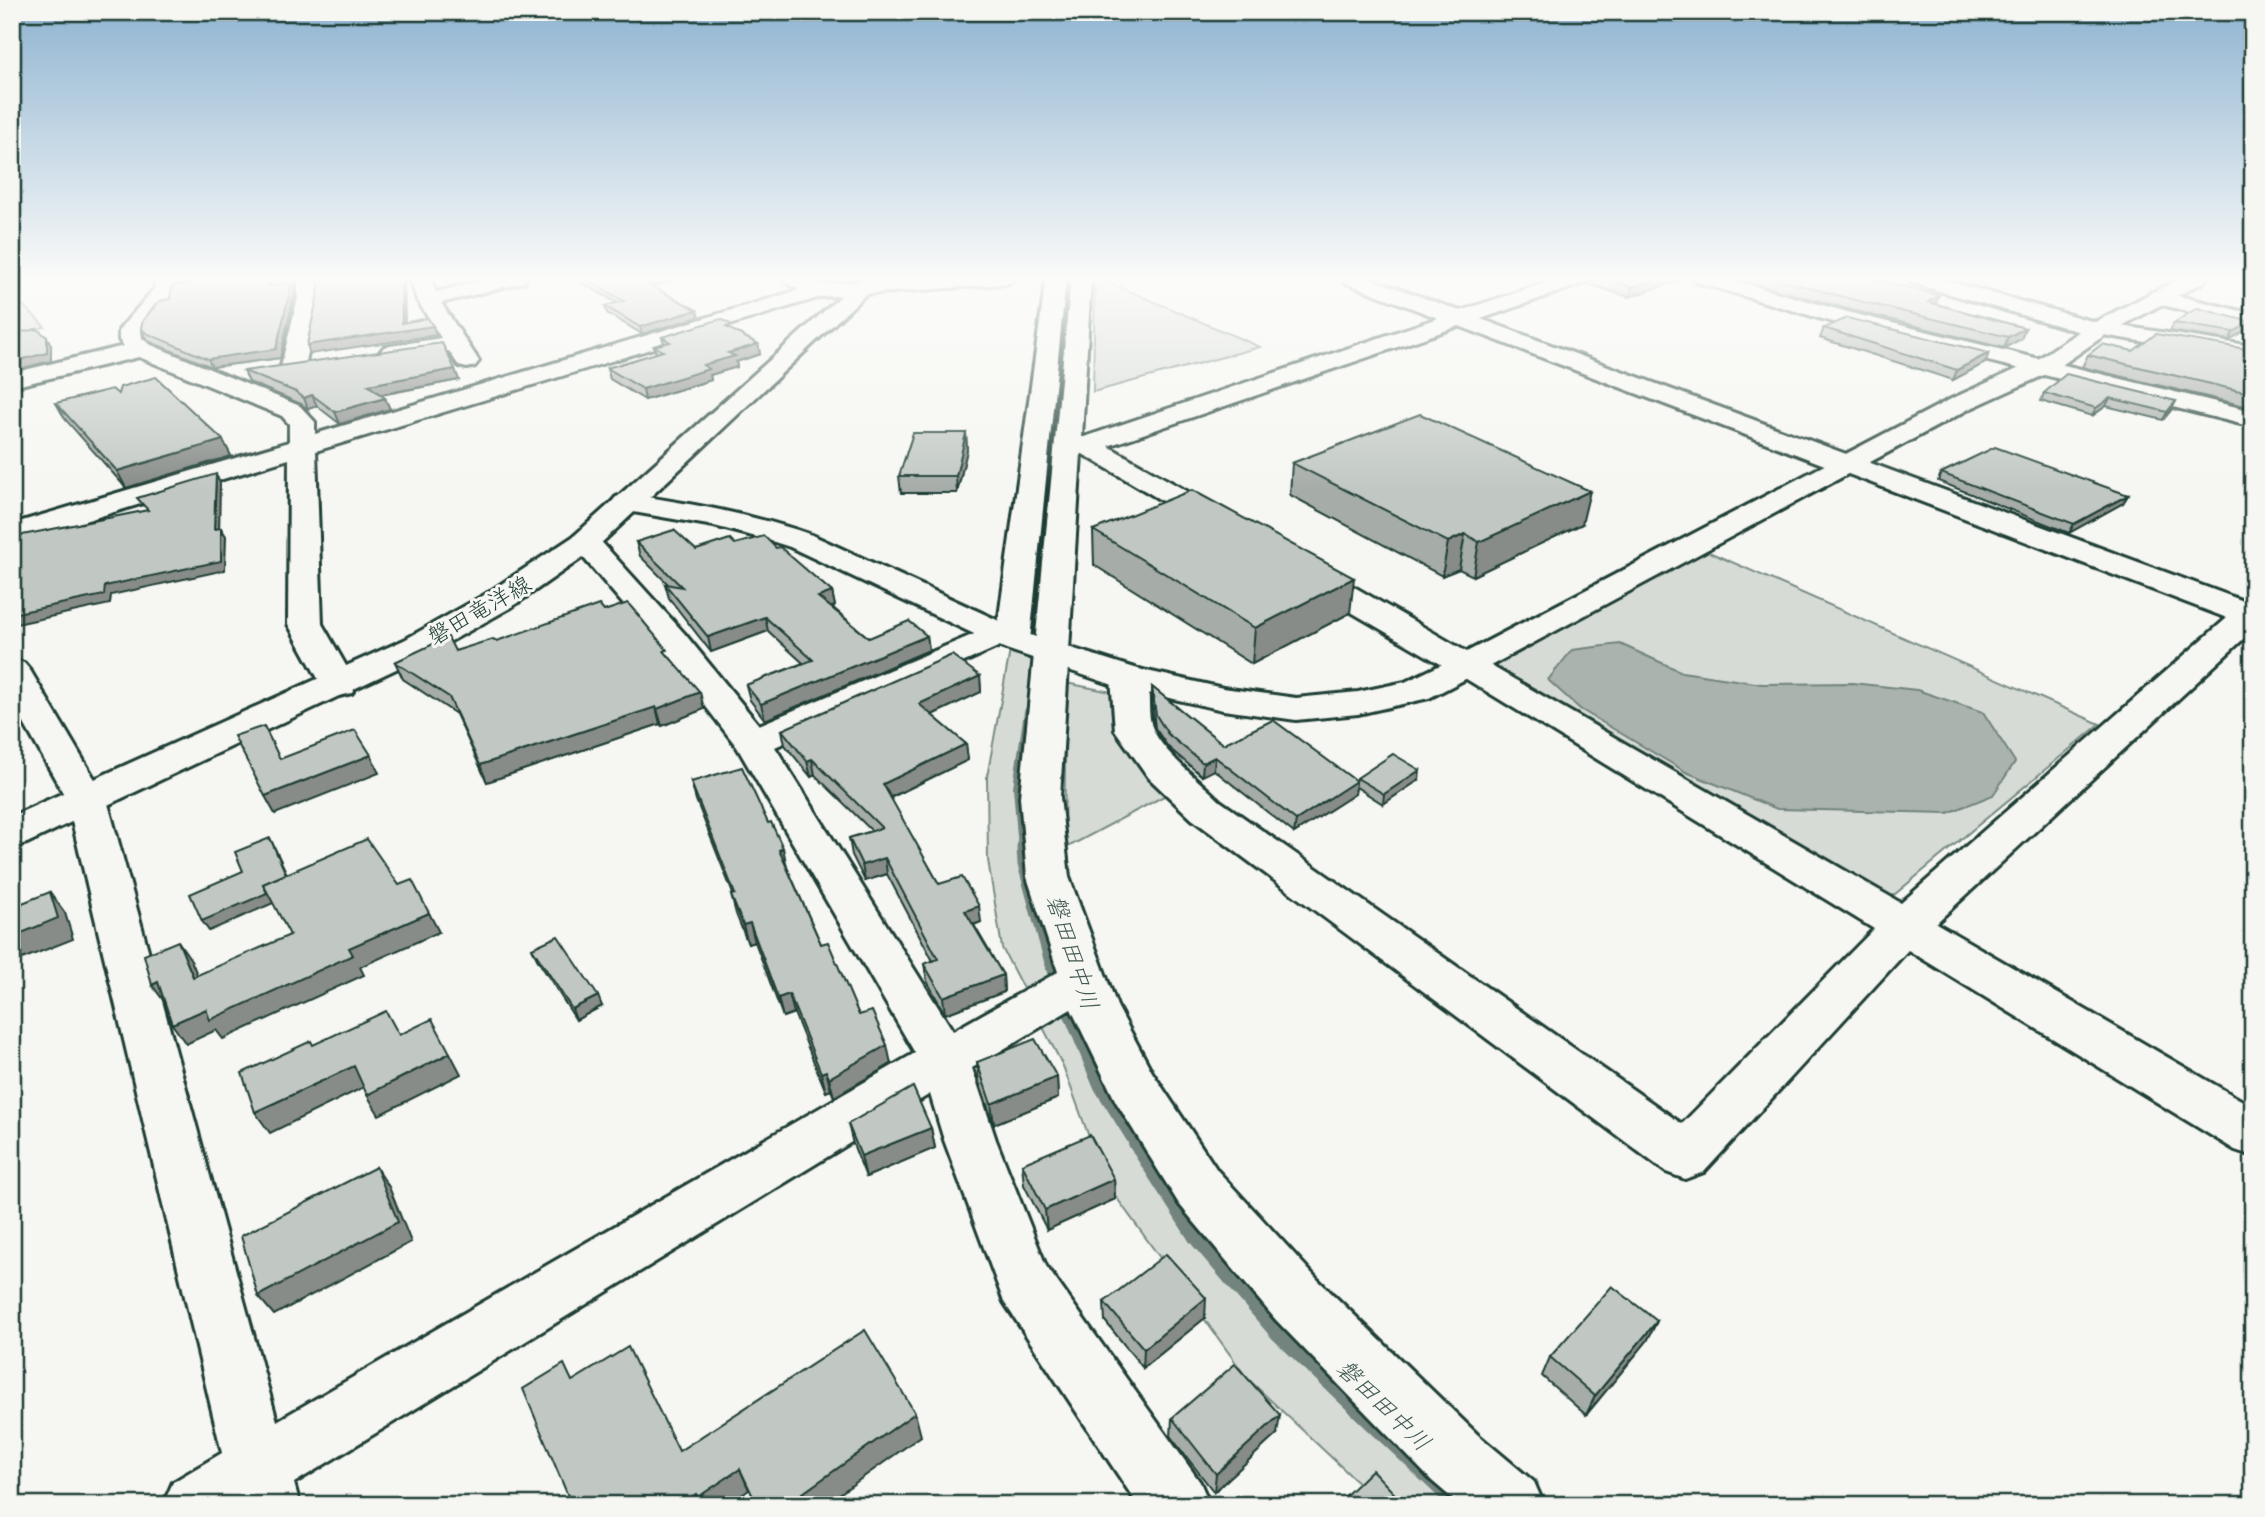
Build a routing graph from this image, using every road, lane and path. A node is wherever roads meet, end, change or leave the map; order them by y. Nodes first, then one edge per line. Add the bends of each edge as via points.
1 (141, 349) joint
2 (283, 349) edge
3 (413, 349) edge
4 (460, 349) edge
5 (625, 349) edge
6 (794, 349) edge
7 (1050, 349) edge
8 (1079, 349) edge
9 (1369, 349) edge
10 (1540, 349) edge
11 (1973, 349) edge
12 (2070, 349) edge
13 (2221, 349) edge
14 (374, 354) edge
15 (2253, 354) edge
16 (320, 362) edge
17 (2044, 366) junction
18 (273, 369) junction
19 (210, 377) junction
20 (12, 380) edge
21 (486, 390) junction
22 (2253, 419) edge
23 (1077, 444) junction
24 (303, 445) junction
25 (1847, 464) junction
26 (626, 503) junction
27 (12, 534) edge
28 (1240, 534) edge
29 (585, 542) junction
30 (1288, 562) edge
31 (2252, 614) edge
32 (1026, 645) junction
33 (1467, 665) junction
34 (12, 670) edge
35 (1129, 678) junction
36 (339, 685) junction
37 (753, 742) junction
38 (87, 800) junction
39 (12, 833) edge
40 (1904, 926) junction
41 (1084, 979) junction
42 (945, 1060) junction
43 (2253, 1134) edge
44 (261, 1487) edge
45 (196, 1505) edge
46 (1177, 1505) edge
47 (1511, 1505) edge

1 - 19 street
1 - 20 street
2 - 18 street
3 - 14 street
4 - 21 street
5 - 21 street
6 - 26 street, 磐田竜洋線
7 - 32 street
8 - 23 street
9 - 23 street
10 - 25 street
11 - 17 street
12 - 17 street
13 - 15 street
16 - 18 street
17 - 22 street
17 - 25 street
18 - 19 street
19 - 24 street via 291,411 302,422
21 - 24 street
23 - 28 street
23 - 32 street
24 - 27 street
24 - 36 street via 305,624
25 - 31 street
25 - 33 street
26 - 29 street, 磐田竜洋線
26 - 32 street via 767,528
29 - 36 street, 磐田竜洋線 via 498,601
29 - 37 street via 672,640
30 - 33 street
31 - 40 street
32 - 35 street
32 - 37 street
32 - 41 street via 1048,877
33 - 35 street via 1416,690 1358,703 1296,709
33 - 40 street
34 - 38 street
35 - 40 street via 1134,730 1163,769 1206,810 1685,1156
36 - 38 street, 磐田竜洋線
37 - 42 street
38 - 39 street, 磐田竜洋線
38 - 44 street
40 - 43 street
41 - 42 street
41 - 47 street via 1135,1087 1198,1187 1297,1300 1455,1458
42 - 44 street
42 - 46 street via 1024,1283
44 - 45 street

